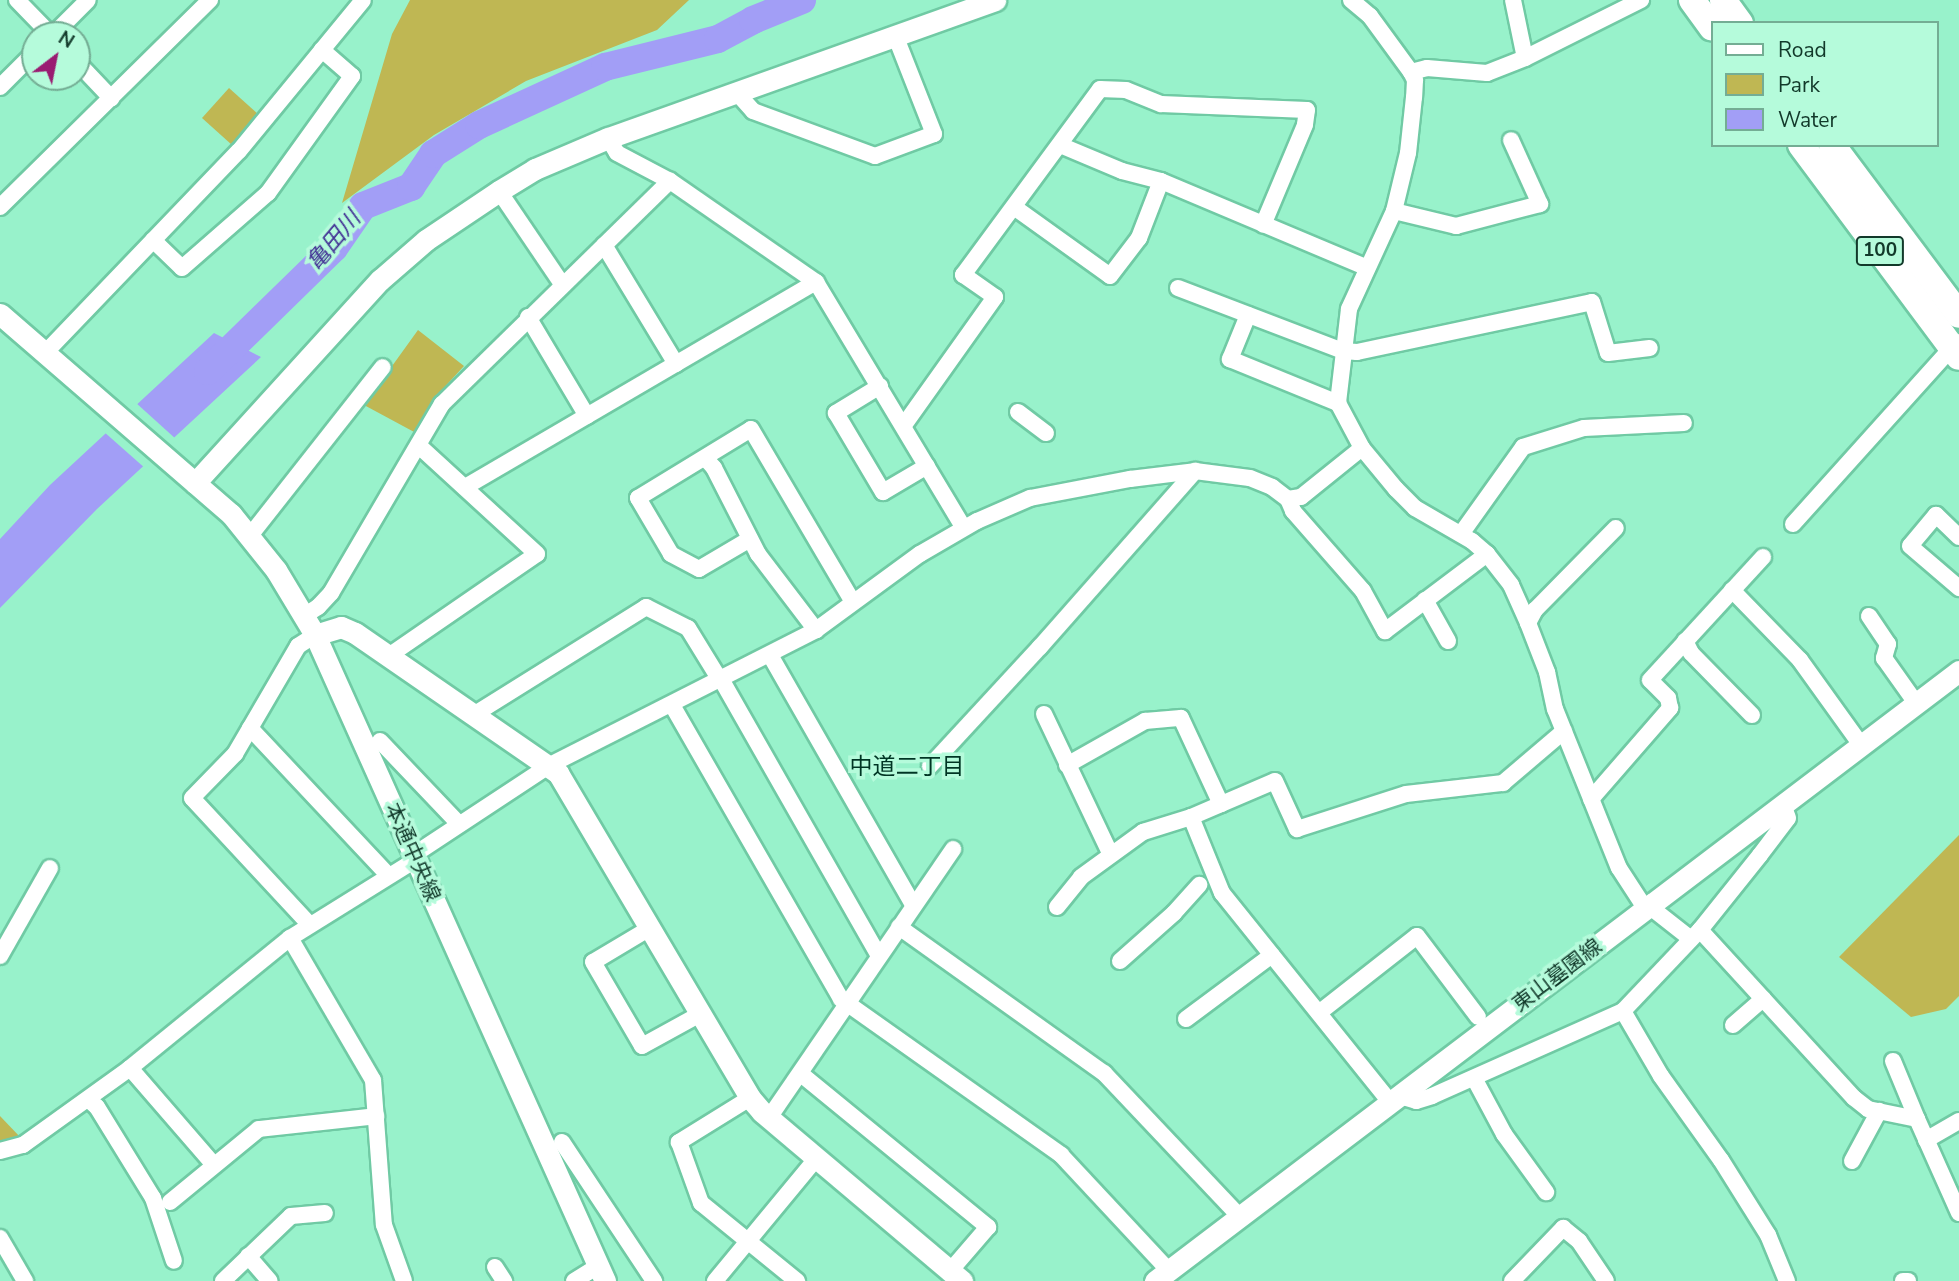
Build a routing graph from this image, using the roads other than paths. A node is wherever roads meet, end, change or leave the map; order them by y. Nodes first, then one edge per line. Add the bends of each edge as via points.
1 (17, 0) edge
2 (88, 0) edge
3 (210, 0) edge
4 (363, 0) edge
5 (995, 0) edge
6 (1351, 0) edge
7 (1513, 0) edge
8 (1641, 0) edge
9 (1692, 0) edge
10 (1723, 0) edge
11 (38, 21) edge
12 (66, 21) edge
13 (1739, 21) edge
14 (1710, 25) edge
15 (895, 35) junction
16 (322, 50) junction
17 (1525, 58) junction
18 (21, 66) edge
19 (1410, 72) junction
20 (91, 77) edge
21 (0, 87) edge
22 (737, 93) junction
23 (111, 98) junction
24 (608, 138) junction
25 (1511, 141) dead end
26 (1060, 145) junction
27 (1803, 147) edge
28 (1833, 147) edge
29 (670, 181) junction
30 (1161, 181) junction
31 (499, 191) junction
32 (0, 207) edge
33 (1014, 207) junction
34 (1394, 211) junction
35 (1263, 225) junction
36 (153, 240) junction
37 (604, 244) junction
38 (1366, 267) junction
39 (817, 282) junction
40 (562, 284) junction
41 (1178, 288) dead end
42 (0, 314) edge
43 (1248, 315) junction
44 (1959, 315) edge
45 (528, 317) junction
46 (1650, 348) dead end
47 (1956, 348) edge
48 (1342, 351) junction
49 (45, 352) junction
50 (676, 364) junction
51 (383, 367) dead end
52 (880, 386) junction
53 (1338, 403) junction
54 (1018, 412) dead end
55 (587, 416) junction
56 (1685, 423) dead end
57 (904, 425) junction
58 (1046, 433) dead end
59 (418, 445) junction
60 (1362, 449) junction
61 (706, 459) junction
62 (928, 466) junction
63 (1195, 471) junction
64 (195, 483) junction
65 (465, 487) junction
66 (1288, 499) junction
67 (1793, 524) dead end
68 (964, 528) junction
69 (1616, 528) dead end
70 (1461, 534) junction
71 (249, 537) junction
72 (1959, 537) edge
73 (750, 539) junction
74 (1487, 554) junction
75 (1763, 557) dead end
76 (1959, 588) edge
77 (1732, 590) junction
78 (1425, 600) junction
79 (853, 602) junction
80 (304, 616) junction
81 (1870, 616) dead end
82 (1528, 622) junction
83 (816, 631) junction
84 (315, 635) junction
85 (1448, 641) dead end
86 (1685, 641) junction
87 (769, 654) junction
88 (390, 655) junction
89 (1959, 671) edge
90 (720, 680) junction
91 (1916, 703) junction
92 (672, 705) junction
93 (475, 714) junction
94 (1044, 714) dead end
95 (1752, 715) dead end
96 (250, 728) junction
97 (1564, 730) junction
98 (380, 741) dead end
99 (1861, 745) junction
100 (550, 765) junction
101 (1067, 765) junction
102 (930, 766) dead end
103 (1591, 799) junction
104 (1221, 804) junction
105 (1783, 804) junction
106 (1191, 817) junction
107 (459, 824) junction
108 (953, 849) dead end
109 (1110, 853) junction
110 (416, 856) junction
111 (50, 868) dead end
112 (388, 875) junction
113 (1199, 885) dead end
114 (914, 906) junction
115 (1058, 907) dead end
116 (1647, 907) junction
117 (310, 925) junction
118 (650, 928) junction
119 (899, 928) junction
120 (1695, 935) junction
121 (290, 938) junction
122 (1272, 955) junction
123 (0, 956) edge
124 (879, 956) junction
125 (1120, 961) dead end
126 (1763, 999) junction
127 (847, 1003) junction
128 (1623, 1011) junction
129 (1320, 1012) junction
130 (702, 1013) junction
131 (1478, 1017) dead end
132 (1186, 1019) dead end
133 (1733, 1025) dead end
134 (1893, 1061) dead end
135 (130, 1068) junction
136 (801, 1074) junction
137 (1474, 1077) junction
138 (750, 1098) junction
139 (88, 1099) junction
140 (1395, 1099) junction
141 (1879, 1111) junction
142 (376, 1116) junction
143 (769, 1118) junction
144 (1917, 1119) junction
145 (1959, 1121) edge
146 (1926, 1140) junction
147 (562, 1142) dead end
148 (0, 1151) edge
149 (817, 1159) junction
150 (1852, 1161) dead end
151 (214, 1166) junction
152 (1546, 1192) dead end
153 (170, 1202) dead end
154 (325, 1213) dead end
155 (1959, 1213) edge
156 (1240, 1217) junction
157 (0, 1238) edge
158 (749, 1241) junction
159 (248, 1256) junction
160 (174, 1261) dead end
161 (495, 1267) dead end
162 (602, 1273) edge
163 (956, 1276) edge
164 (1162, 1276) edge
165 (25, 1281) edge
166 (223, 1281) edge
167 (270, 1281) edge
168 (404, 1281) edge
169 (504, 1281) edge
170 (574, 1281) edge
171 (654, 1281) edge
172 (715, 1281) edge
173 (797, 1281) edge
174 (1512, 1281) edge
175 (1606, 1281) edge
176 (1787, 1281) edge

1 - 11 street
2 - 12 street
3 - 23 street
4 - 16 street
5 - 15 street
6 - 19 street via 1370,16
7 - 17 street
8 - 17 street
9 - 14 main road
10 - 13 main road
15 - 22 street
15 - 22 street via 934,134 875,156 753,111
16 - 36 street via 239,151
16 - 36 street via 352,76 268,193 181,268
17 - 19 street via 1487,73 1427,68
18 - 21 street
19 - 34 street via 1415,80 1411,131
20 - 23 street
22 - 24 street
23 - 32 street
24 - 29 street via 617,153
24 - 31 street via 535,169
25 - 34 street via 1540,204 1456,226
26 - 30 street via 1122,171
26 - 33 street
26 - 35 street via 1100,89 1126,90 1161,104 1307,110
27 - 47 main road, 100
28 - 44 main road, 100
29 - 37 street
29 - 39 street
30 - 33 street via 1139,238 1110,276
30 - 35 street
31 - 40 street
31 - 64 street via 426,240 380,280
33 - 57 street via 963,275 995,297
34 - 38 street
35 - 38 street
36 - 49 street
37 - 40 street
37 - 50 street
38 - 48 street via 1349,309
39 - 50 street
39 - 52 street
40 - 45 street
41 - 43 street
42 - 49 street
43 - 48 street
43 - 53 street via 1230,359
45 - 55 street
45 - 59 street via 442,404
46 - 48 street via 1608,353 1592,302 1357,352
47 - 67 street
48 - 53 street
49 - 64 street, 本通中央線
50 - 55 street
51 - 71 street
52 - 57 street
52 - 62 street via 836,412 883,492
53 - 60 street
54 - 58 street
55 - 65 street
56 - 70 street via 1584,428 1523,447
57 - 62 street
59 - 65 street
59 - 80 street via 331,593
60 - 66 street via 1301,497
60 - 70 street via 1415,508
61 - 73 street
61 - 73 street via 638,498 671,554 699,569
61 - 79 street via 751,429
62 - 68 street
63 - 66 street via 1250,478
63 - 68 street via 1030,498
63 - 102 street
64 - 71 street, 本通中央線 via 231,514
65 - 88 street via 537,554
66 - 78 street via 1293,511 1363,591 1385,631
68 - 79 street
69 - 82 street
70 - 74 street
71 - 80 street, 本通中央線
72 - 76 street via 1936,515 1910,546
73 - 83 street
74 - 78 street
74 - 82 street via 1511,585
75 - 77 street
77 - 86 street
77 - 99 street via 1800,660
78 - 85 street
79 - 83 street
80 - 84 street, 本通中央線
81 - 91 street via 1888,644 1884,658
82 - 97 street
83 - 87 street
84 - 88 street via 341,627
84 - 96 street via 299,646
84 - 110 street, 本通中央線
86 - 95 street via 1691,653
86 - 103 street via 1650,680 1668,698 1670,708
87 - 90 street
87 - 114 street
88 - 93 street
89 - 91 street, 東山墓園線
90 - 92 street
90 - 93 street via 688,628 646,607
90 - 124 street
91 - 99 street, 東山墓園線
92 - 100 street
92 - 127 street
93 - 100 street
94 - 101 street
96 - 112 street
96 - 117 street via 235,754 192,798
97 - 103 street
97 - 104 street via 1503,783 1406,794 1297,829 1276,781
98 - 107 street
99 - 105 street, 東山墓園線
100 - 107 street
100 - 118 street
101 - 104 street via 1145,721 1181,718
101 - 109 street
103 - 116 street via 1619,868
104 - 106 street
105 - 116 street, 東山墓園線
105 - 120 street via 1788,818
106 - 109 street via 1151,828
106 - 122 street via 1222,893
107 - 110 street
108 - 114 street
109 - 115 street via 1080,877
110 - 112 street
110 - 162 street, 本通中央線
111 - 123 street
112 - 117 street
113 - 125 street via 1174,914
114 - 119 street
116 - 120 street
116 - 140 street, 東山墓園線
117 - 121 street
118 - 130 street
118 - 130 street via 593,962 642,1046
119 - 124 street
119 - 156 street via 1104,1073
120 - 126 street
120 - 128 street
121 - 135 street
121 - 142 street via 373,1080
122 - 129 street
122 - 132 street
124 - 127 street
126 - 133 street
126 - 141 street via 1854,1098
127 - 136 street
127 - 164 street via 1061,1155
128 - 137 street
128 - 176 street via 1768,1235
129 - 131 street via 1417,936
129 - 140 street
130 - 138 street
134 - 144 street
135 - 139 street
135 - 151 street
136 - 143 street
136 - 163 street via 988,1227
137 - 140 street via 1416,1101
137 - 152 street via 1504,1134
138 - 143 street
138 - 158 street via 679,1142 701,1203
139 - 148 street via 23,1145
139 - 160 street via 153,1198
140 - 156 street, 東山墓園線
141 - 144 street
141 - 150 street
142 - 151 street via 259,1129
142 - 168 street via 384,1225
143 - 149 street
144 - 146 street
145 - 146 street
146 - 155 street
147 - 171 street
149 - 158 street
149 - 163 street
151 - 153 street
154 - 159 street via 291,1216
156 - 164 street, 東山墓園線
157 - 165 street
158 - 172 street
158 - 173 street
159 - 166 street
159 - 167 street
161 - 169 street
162 - 170 street
174 - 175 street via 1563,1228 1579,1241

